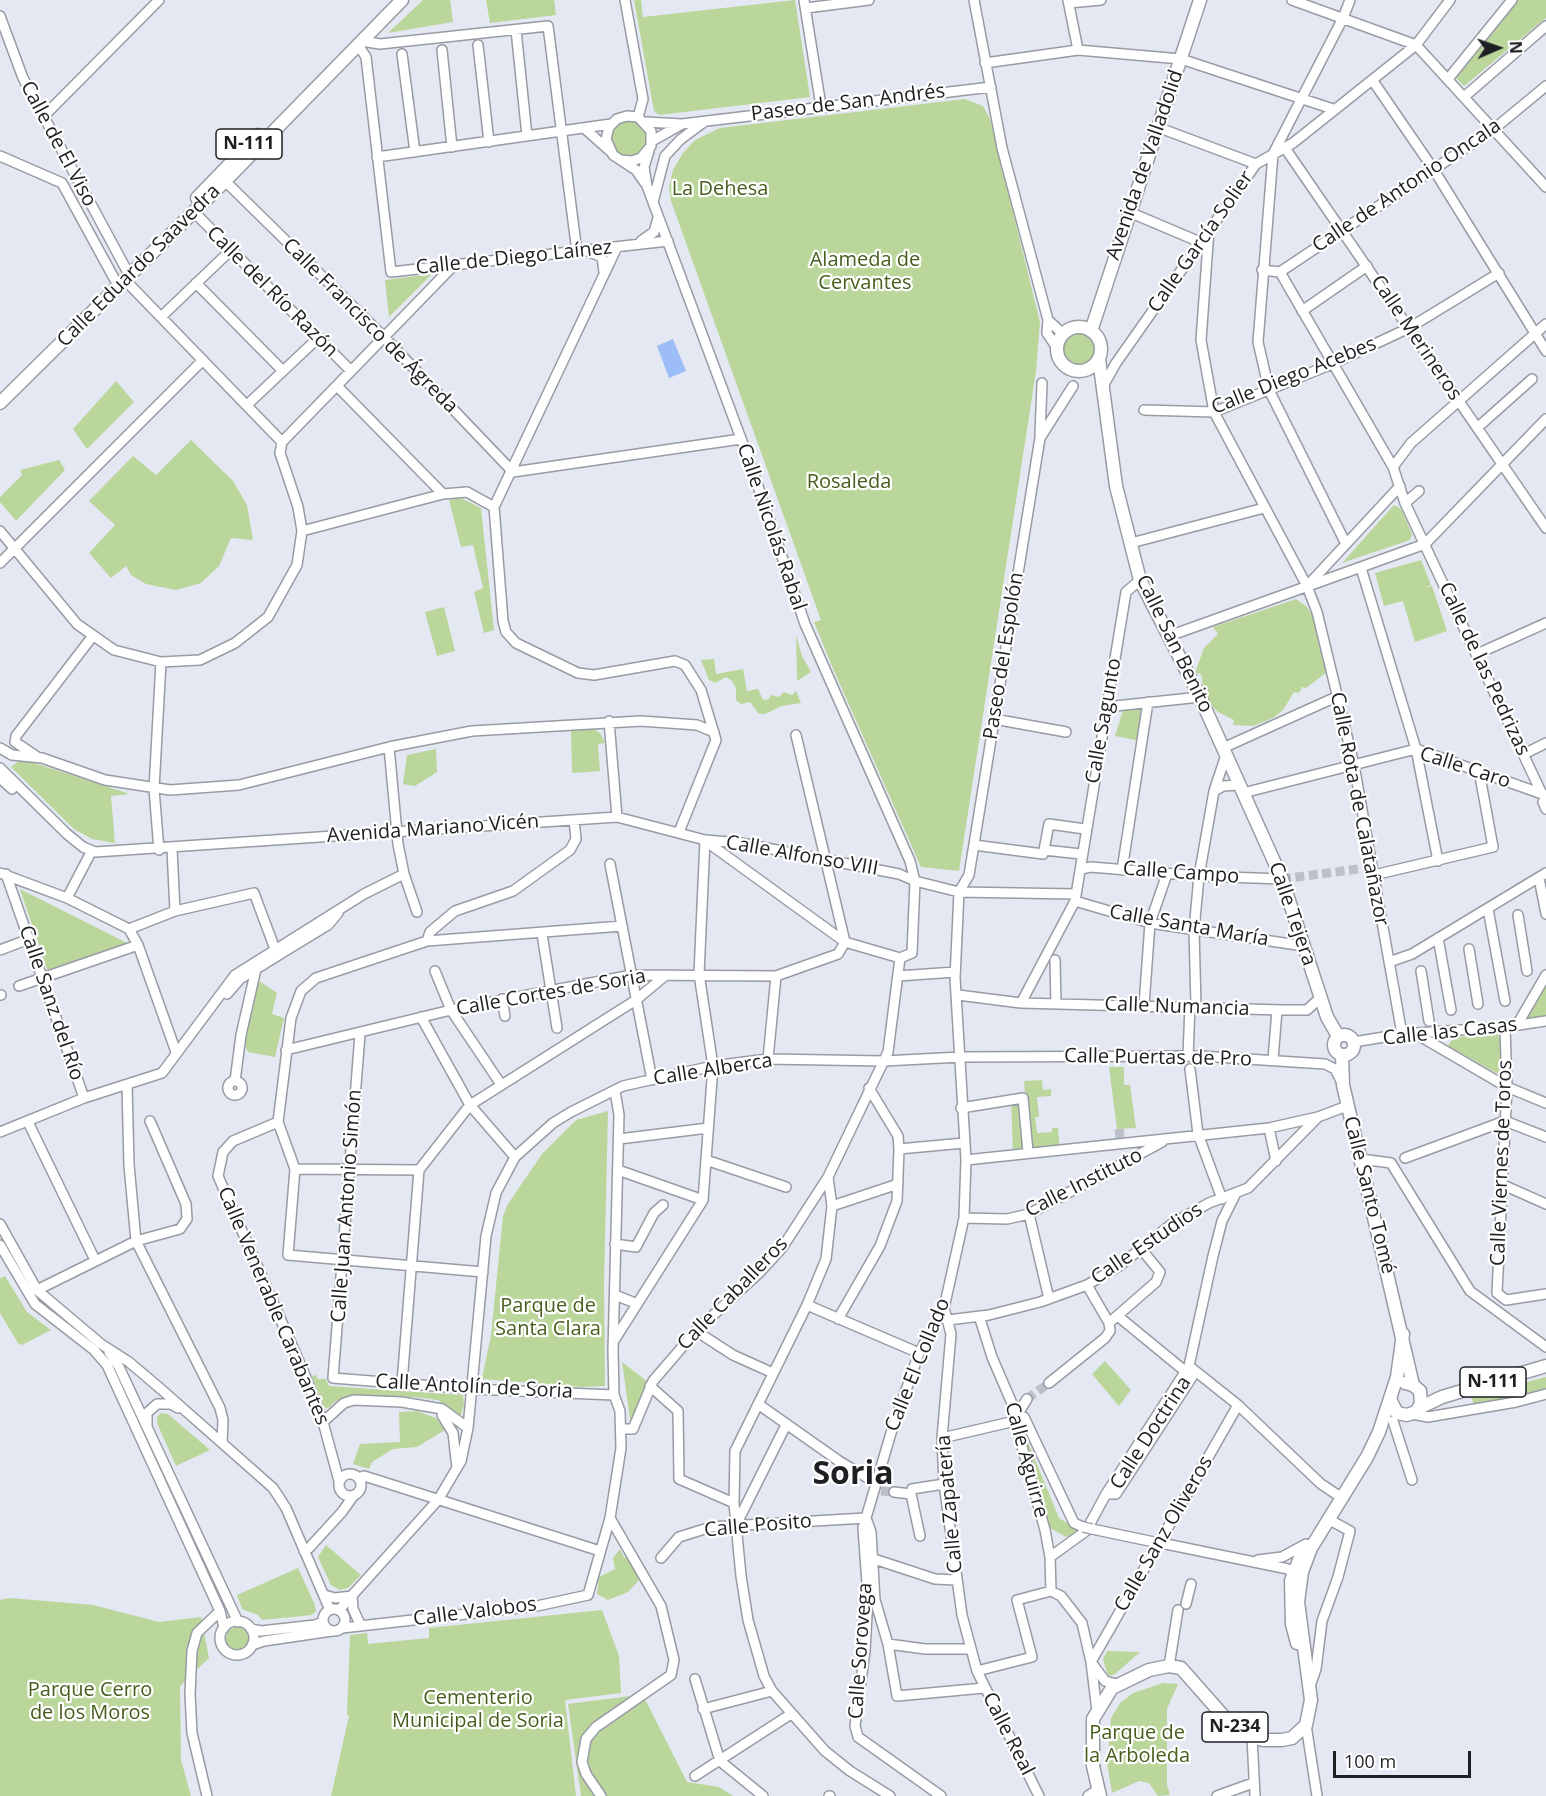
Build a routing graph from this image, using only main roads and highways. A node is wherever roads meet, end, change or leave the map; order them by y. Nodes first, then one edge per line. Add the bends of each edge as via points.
1 (396, 0) edge
2 (402, 0) edge
3 (1200, 0) edge
4 (122, 277) junction
5 (1091, 331) junction
6 (1098, 359) junction
7 (1084, 370) junction
8 (1101, 387) junction
9 (0, 395) edge
10 (0, 403) edge
11 (1241, 789) joint
12 (1338, 1036) junction
13 (1342, 1055) junction
14 (1402, 1334) junction
15 (1546, 1366) edge
16 (1416, 1388) junction
17 (1392, 1394) junction
18 (1441, 1398) junction
19 (1406, 1415) junction
20 (1379, 1432) junction
21 (1326, 1523) junction
22 (1308, 1666) junction
23 (1095, 1794) edge

1 - 4 main road, Calle Eduardo Saavedra / N-111
2 - 4 main road, Calle Eduardo Saavedra via 194,212
3 - 5 main road, Avenida de Valladolid
4 - 9 main road, Calle Eduardo Saavedra / N-111
4 - 10 main road, Calle Eduardo Saavedra
5 - 6 main road via 1099,340
5 - 7 main road via 1077,327 1063,334 1057,348 1068,368
6 - 7 main road
6 - 8 main road, Calle San Benito
7 - 8 main road
8 - 11 main road, Calle San Benito via 1116,486 1140,580 1200,697
11 - 12 main road, Calle Tejera via 1282,879 1329,1021
12 - 13 main road via 1334,1048
12 - 13 main road via 1349,1036 1354,1042 1352,1051
13 - 14 main road, Calle Santo Tomé via 1347,1106
14 - 16 main road, Calle Santo Tomé
14 - 17 main road, Calle Santo Tomé
15 - 18 main road, N-111
16 - 17 main road via 1402,1383
16 - 18 main road, N-111
16 - 19 main road via 1422,1400
17 - 19 main road via 1394,1410
17 - 20 main road, Calle Santo Tomé
18 - 19 main road, N-111
19 - 20 main road
20 - 21 main road
21 - 22 main road via 1302,1572 1298,1602
21 - 22 main road via 1308,1543 1294,1577 1290,1603 1292,1624
22 - 23 main road, N-234 via 1310,1716 1292,1738 1282,1740 1252,1737 1226,1719 1175,1667 1149,1670 1117,1684 1093,1719

